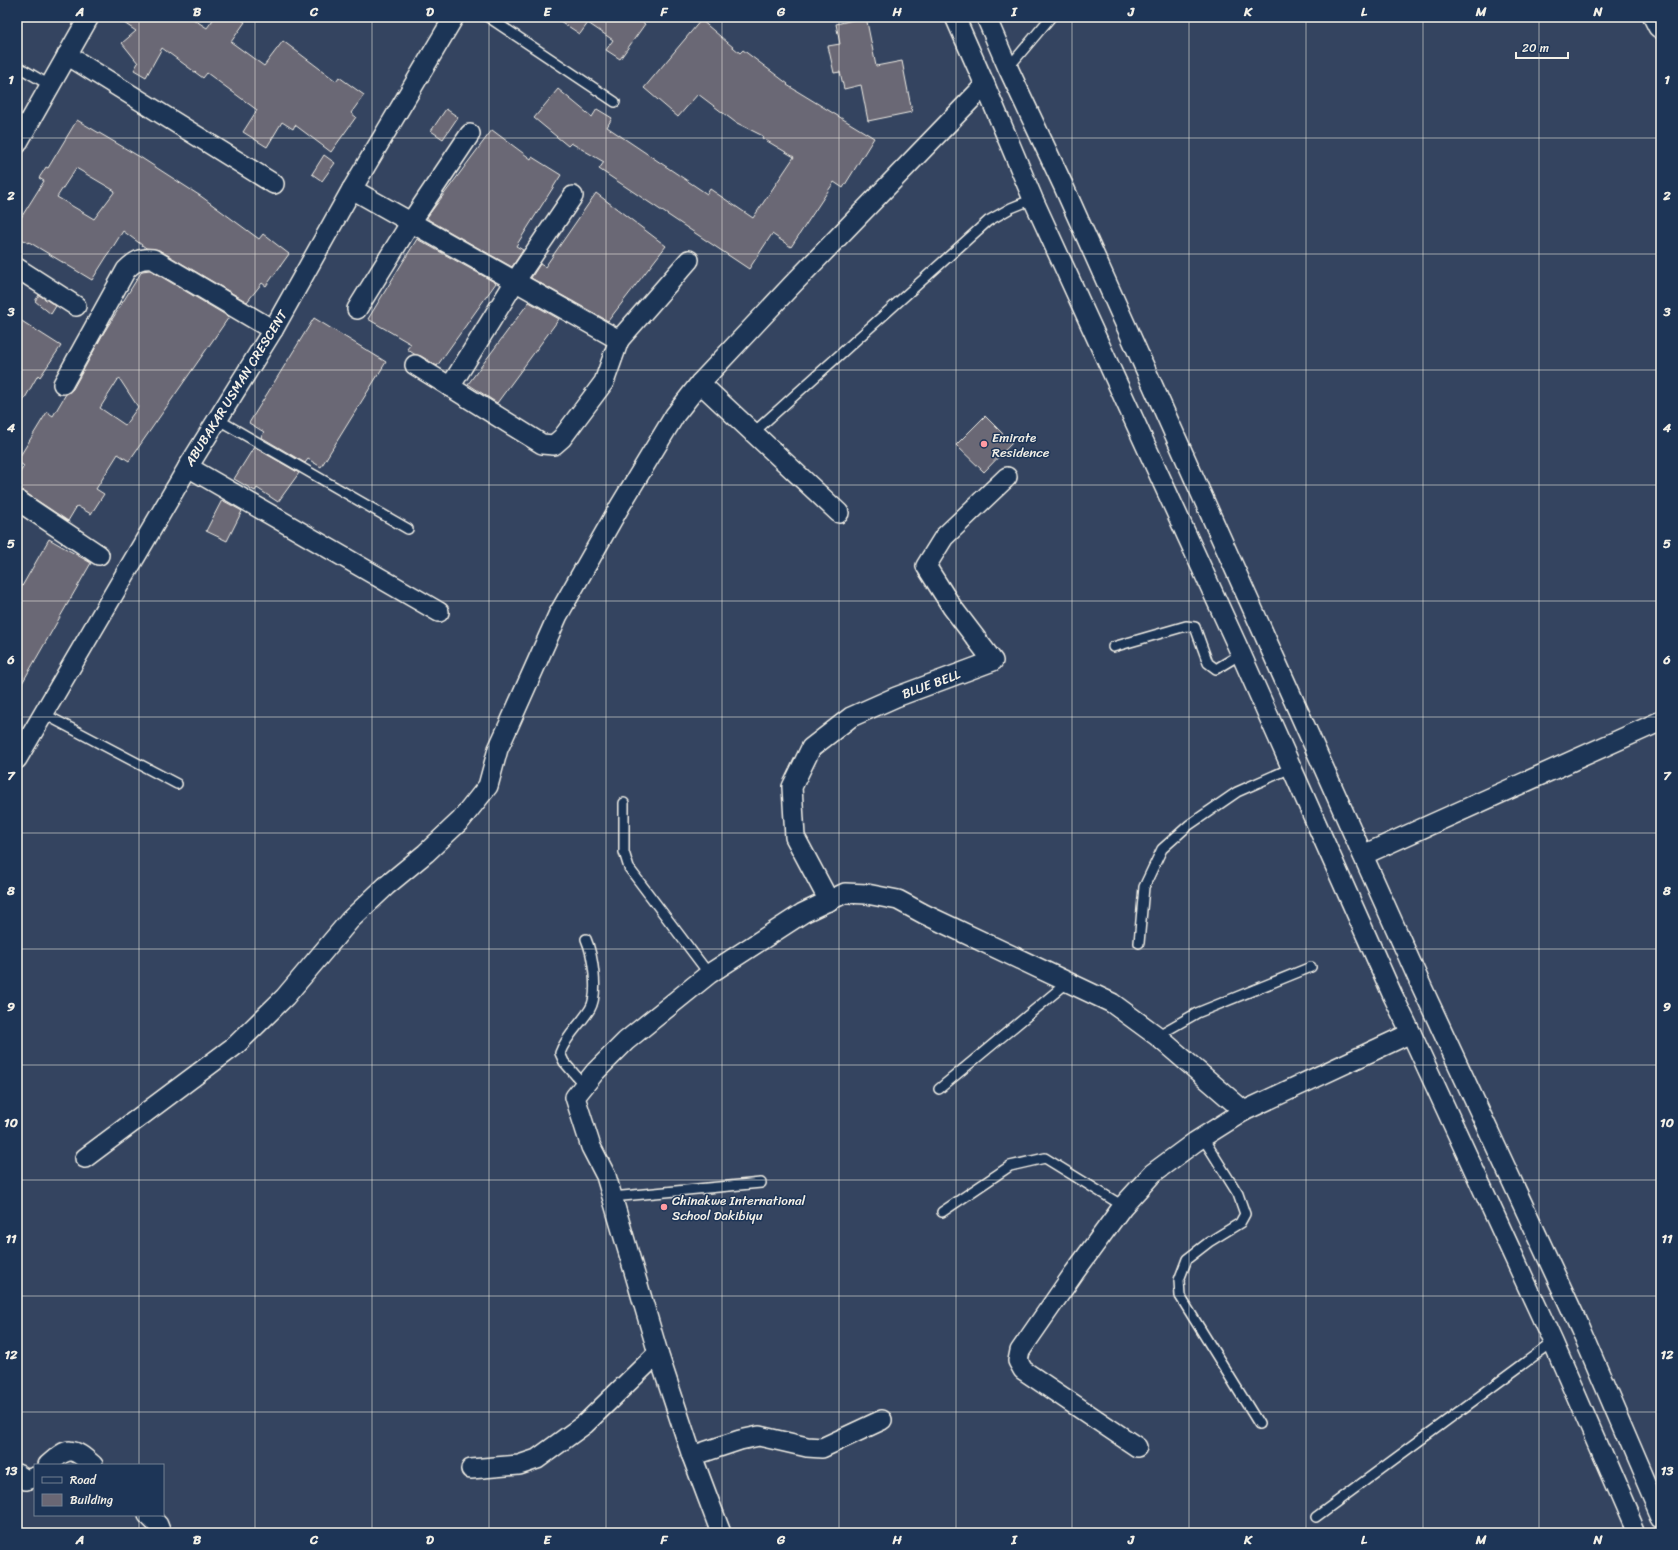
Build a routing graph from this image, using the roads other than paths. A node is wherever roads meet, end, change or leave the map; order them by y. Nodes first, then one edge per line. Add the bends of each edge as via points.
1 (89, 17) edge
2 (454, 17) edge
3 (488, 17) edge
4 (955, 17) edge
5 (986, 17) edge
6 (1051, 17) edge
7 (1653, 17) edge
8 (1661, 29) edge
9 (67, 55) junction
10 (17, 66) edge
11 (1008, 68) junction
12 (985, 85) junction
13 (51, 86) junction
14 (615, 102) dead end
15 (23, 121) edge
16 (470, 134) dead end
17 (17, 144) edge
18 (274, 184) dead end
19 (352, 189) junction
20 (572, 196) dead end
21 (1033, 199) junction
22 (411, 222) junction
23 (689, 260) dead end
24 (17, 268) edge
25 (516, 280) junction
26 (76, 306) dead end
27 (357, 309) dead end
28 (274, 330) junction
29 (619, 340) junction
30 (415, 365) dead end
31 (700, 383) junction
32 (63, 384) dead end
33 (450, 387) junction
34 (217, 419) junction
35 (753, 433) junction
36 (188, 467) junction
37 (1007, 477) dead end
38 (17, 500) edge
39 (839, 513) dead end
40 (408, 529) dead end
41 (100, 555) dead end
42 (439, 612) dead end
43 (1113, 647) dead end
44 (1241, 654) junction
45 (44, 714) junction
46 (1661, 721) edge
47 (17, 759) edge
48 (1291, 768) junction
49 (177, 784) dead end
50 (624, 803) dead end
51 (1363, 855) junction
52 (828, 901) junction
53 (586, 939) dead end
54 (1139, 943) dead end
55 (1312, 967) dead end
56 (709, 974) junction
57 (1068, 982) junction
58 (1420, 982) junction
59 (1393, 996) junction
60 (1411, 1033) junction
61 (1157, 1036) junction
62 (584, 1085) junction
63 (940, 1089) dead end
64 (1244, 1111) junction
65 (1203, 1138) junction
66 (85, 1158) dead end
67 (762, 1183) dead end
68 (612, 1197) junction
69 (1123, 1206) junction
70 (942, 1212) dead end
71 (1553, 1342) junction
72 (658, 1354) junction
73 (882, 1420) dead end
74 (1259, 1424) dead end
75 (1137, 1447) dead end
76 (692, 1456) junction
77 (49, 1464) edge
78 (92, 1464) edge
79 (471, 1469) dead end
80 (17, 1474) edge
81 (34, 1477) edge
82 (149, 1516) edge
83 (1316, 1517) dead end
84 (1661, 1517) edge
85 (161, 1533) edge
86 (721, 1533) edge
87 (1636, 1533) edge

1 - 9 street
2 - 19 street, ABUBAKAR USMAN CRESCENT
3 - 14 lane
4 - 12 street
5 - 11 street
6 - 11 lane
7 - 8 street
9 - 13 street
9 - 18 street
10 - 13 lane
11 - 51 street via 1067,192
12 - 21 street
12 - 31 street
13 - 15 street
15 - 17 street
16 - 22 street
19 - 22 street
19 - 28 street, ABUBAKAR USMAN CRESCENT
20 - 25 street
21 - 35 lane via 988,221
21 - 44 street
22 - 25 street
22 - 27 street
23 - 29 street
24 - 26 street
25 - 29 street
25 - 33 street
28 - 32 street via 153,259 143,258 135,261 126,270
28 - 34 street, ABUBAKAR USMAN CRESCENT
29 - 33 street via 604,382 554,445 542,444
30 - 33 street
31 - 35 street
31 - 66 street via 676,415 620,506 558,615 503,738 488,786 462,820 350,920 284,997 236,1045
34 - 36 street, ABUBAKAR USMAN CRESCENT
34 - 40 lane
35 - 39 street
36 - 42 street
36 - 45 street, ABUBAKAR USMAN CRESCENT
37 - 52 street, BLUE BELL via 944,537 926,566 952,607 993,661 896,697 851,717 811,748 792,788 795,837
38 - 41 street
43 - 44 lane via 1186,626 1194,627 1208,663 1216,669
44 - 48 street
45 - 47 street, ABUBAKAR USMAN CRESCENT
45 - 49 lane
46 - 51 street
48 - 54 lane via 1237,792 1189,825 1162,849 1144,887
48 - 59 street
50 - 56 lane via 624,852 629,868
51 - 58 street
52 - 56 street
52 - 57 street via 845,893 898,900
53 - 62 lane via 591,950 594,970 591,1008 564,1043 560,1053 564,1062
55 - 61 lane via 1197,1013
56 - 62 street via 626,1041
57 - 61 street via 1112,1003
57 - 63 lane
58 - 59 street
58 - 84 street via 1580,1328
59 - 60 street
60 - 64 street
60 - 71 street
61 - 64 street
62 - 68 street via 575,1097 591,1147 606,1176
64 - 65 street
65 - 69 street via 1153,1173
65 - 74 lane via 1238,1194 1245,1214 1240,1223 1187,1259 1179,1280 1180,1296
67 - 68 lane
68 - 72 street
69 - 70 lane via 1045,1158 1010,1166
69 - 75 street via 1020,1351 1018,1361 1023,1370
71 - 83 lane
71 - 87 street
72 - 76 street
72 - 79 street via 585,1424 537,1458 519,1465
73 - 76 street via 822,1448 759,1436
76 - 86 street
77 - 78 street via 61,1453 70,1451 77,1452
80 - 81 street via 26,1480
82 - 85 street via 158,1525

